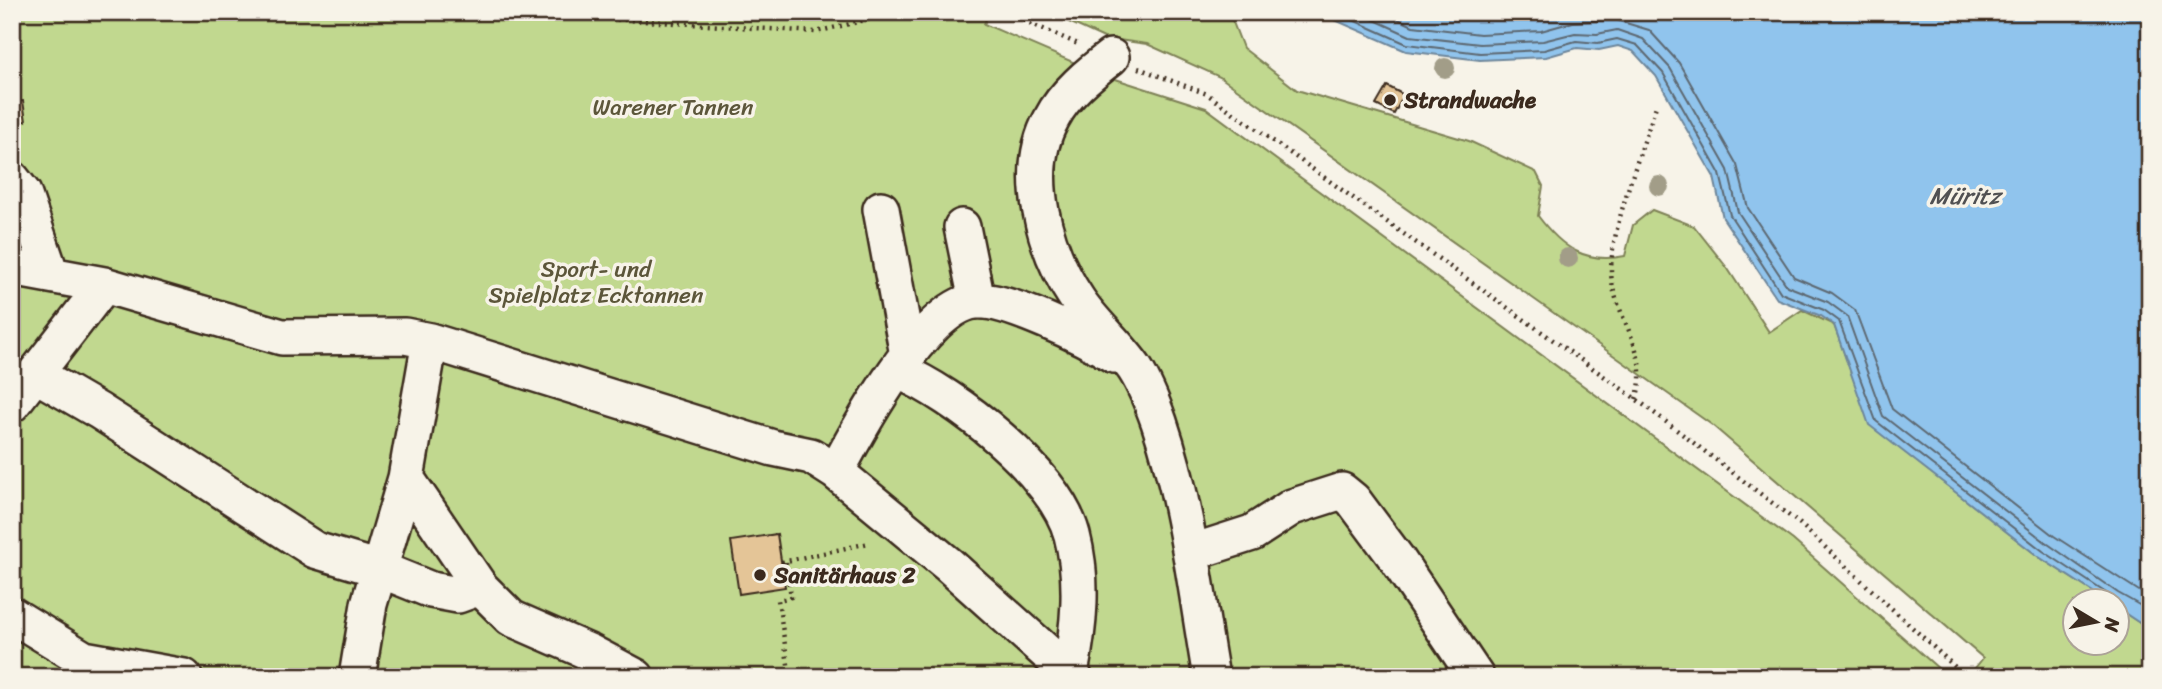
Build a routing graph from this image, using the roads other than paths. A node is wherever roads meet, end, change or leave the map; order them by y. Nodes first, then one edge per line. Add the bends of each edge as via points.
1 (1111, 57) road end
2 (12, 179) edge
3 (881, 209) dead end
4 (962, 227) dead end
5 (12, 268) edge
6 (51, 275) junction
7 (104, 285) junction
8 (977, 301) junction
9 (430, 341) junction
10 (903, 363) junction
11 (1135, 369) junction
12 (37, 375) junction
13 (12, 404) edge
14 (835, 472) junction
15 (406, 478) junction
16 (1193, 552) junction
17 (379, 569) junction
18 (480, 587) junction
19 (12, 615) edge
20 (1072, 675) edge
21 (185, 676) edge
22 (357, 677) edge
23 (636, 677) edge
24 (1211, 677) edge
25 (1476, 677) edge

1 - 11 street via 1091,72 1053,115 1040,157 1039,193 1047,240 1061,274 1078,302
2 - 6 street via 23,193
3 - 10 street
4 - 8 street
5 - 6 street
6 - 7 street
7 - 9 street via 282,337 405,336
7 - 12 street
8 - 10 street via 942,315
8 - 11 street via 1015,309 1086,338
9 - 14 street via 811,456
9 - 15 street
10 - 14 street
10 - 20 street via 1012,449 1058,505 1072,534 1078,575
11 - 16 street via 1158,421
12 - 13 street
12 - 17 street via 315,550
14 - 20 street
15 - 17 street
15 - 18 street
16 - 24 street
16 - 25 street via 1252,533 1292,506 1342,491 1397,558
17 - 18 street via 458,596
17 - 22 street
18 - 23 street via 511,618
19 - 21 street via 84,659

